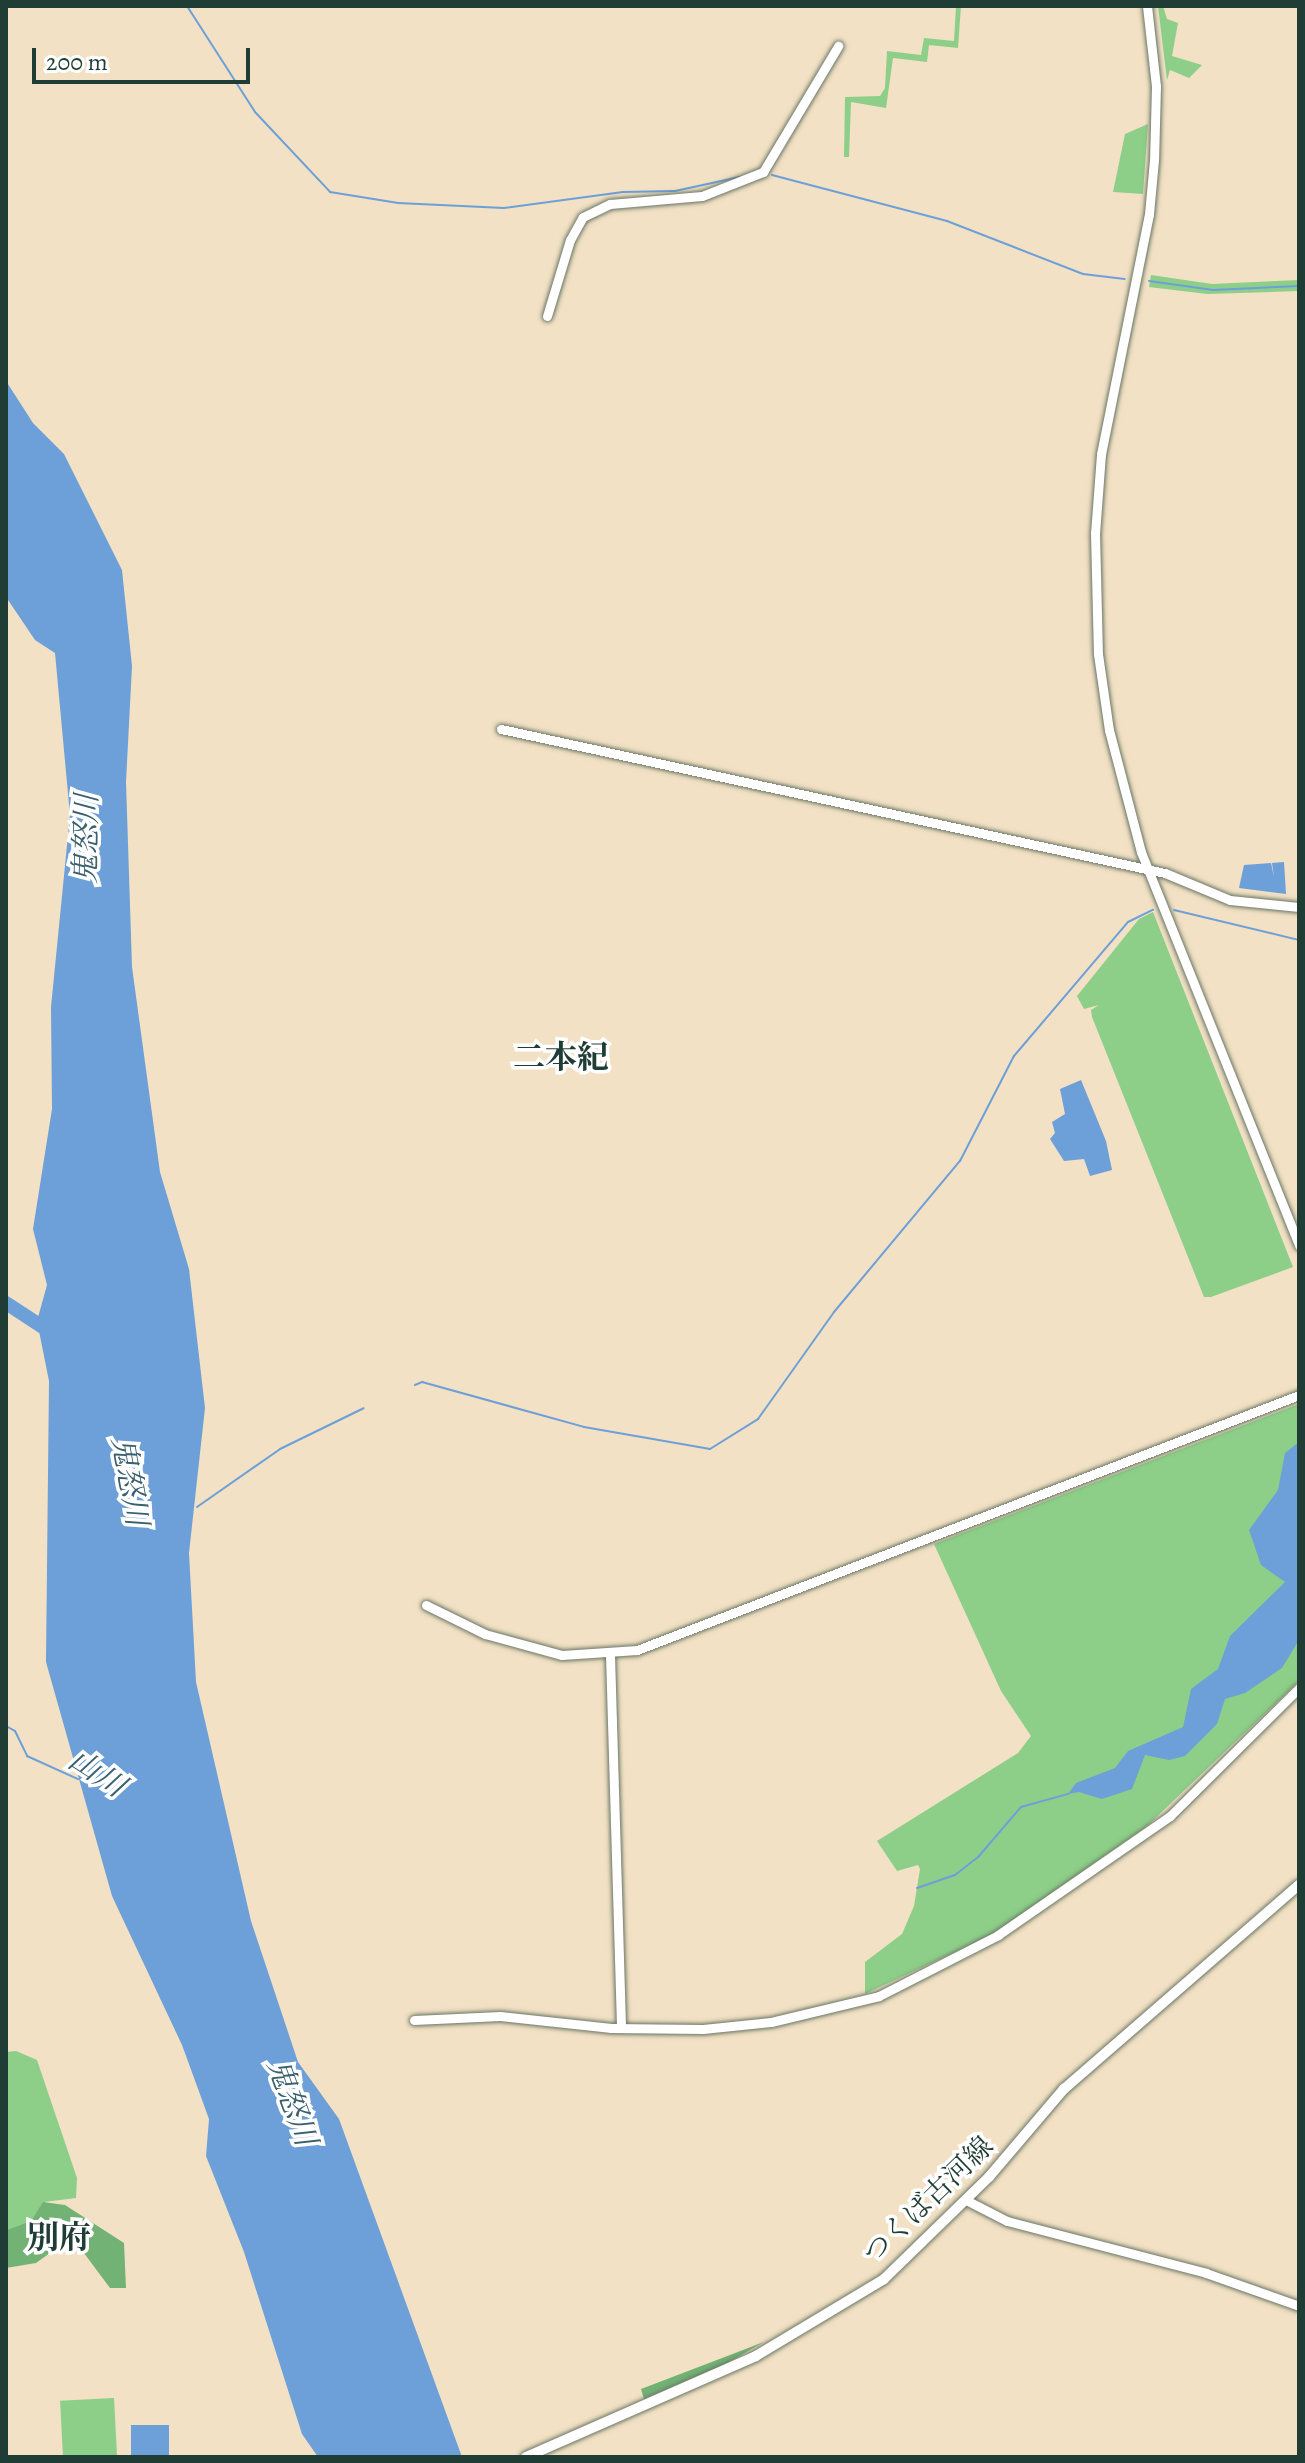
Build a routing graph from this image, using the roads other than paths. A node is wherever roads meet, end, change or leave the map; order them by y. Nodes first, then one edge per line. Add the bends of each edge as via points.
1 (1147, 6) edge
2 (838, 46) dead end
3 (547, 316) dead end
4 (501, 729) dead end
5 (1147, 869) junction
6 (1299, 907) edge
7 (1299, 1245) edge
8 (1299, 1395) edge
9 (426, 1605) dead end
10 (610, 1655) junction
11 (1299, 1688) edge
12 (1299, 1885) edge
13 (414, 2020) dead end
14 (621, 2028) junction
15 (966, 2200) junction
16 (1299, 2306) edge
17 (526, 2457) edge

1 - 5 street via 1157,111 1151,197 1101,454 1095,533 1098,654 1109,730
2 - 3 street via 779,152 757,176 702,196 610,204 583,217 570,240
4 - 5 street
5 - 6 street via 1230,900
5 - 7 street
8 - 10 street via 672,1638
9 - 10 street via 517,1645 562,1655
10 - 14 street
11 - 14 street via 1170,1816 998,1935 918,1979 863,2001 771,2022 703,2029
12 - 15 main road, つくば古河線 via 1064,2089
13 - 14 street via 500,2016
15 - 16 street via 1007,2221 1206,2273
15 - 17 main road, つくば古河線 via 884,2279 803,2331

